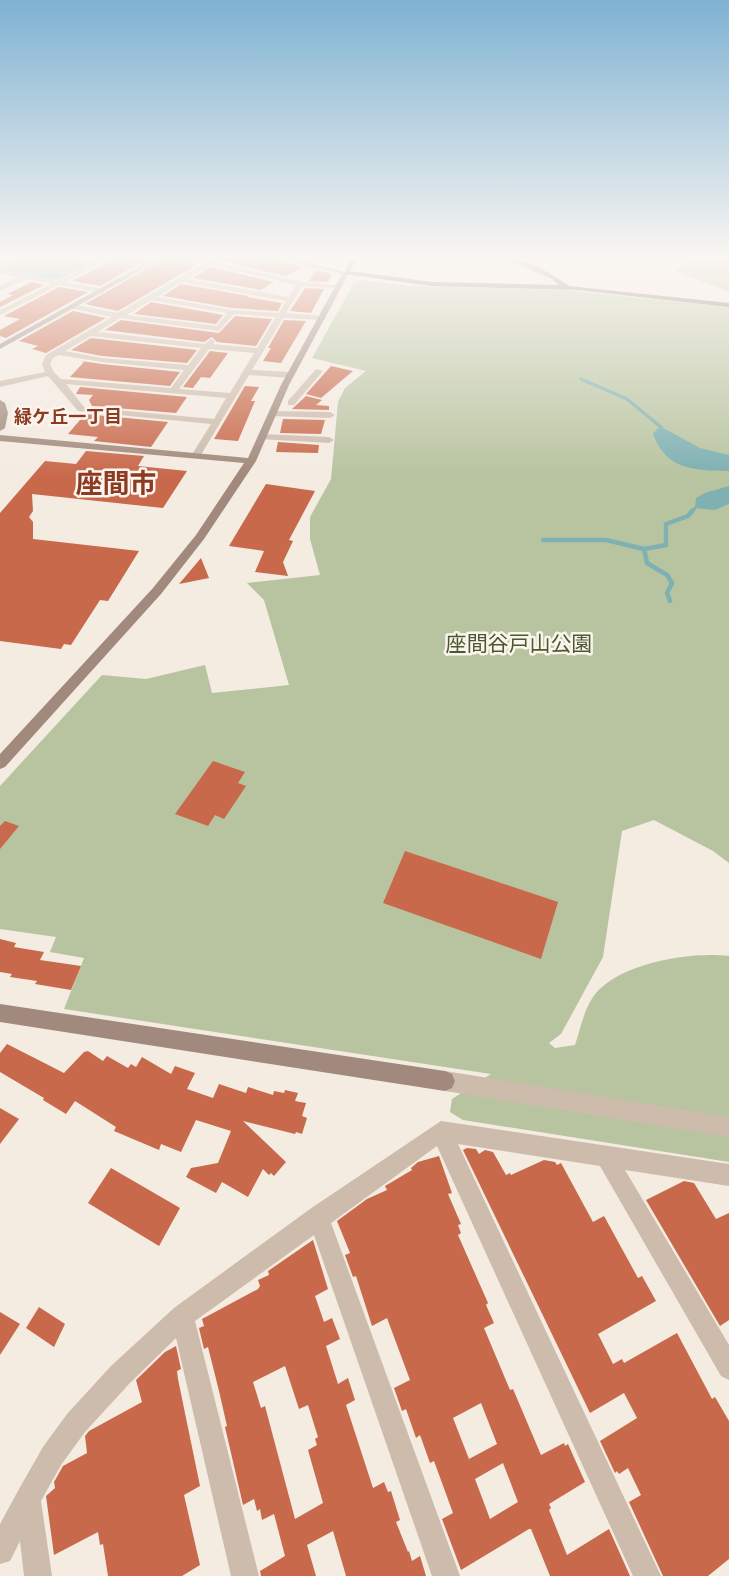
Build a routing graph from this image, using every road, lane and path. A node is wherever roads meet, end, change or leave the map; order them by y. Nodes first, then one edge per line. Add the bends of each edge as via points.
1 (29, 329) edge
2 (98, 329) edge
3 (216, 329) edge
4 (219, 329) joint
5 (273, 329) edge
6 (317, 329) edge
7 (90, 333) junction
8 (4, 341) edge
9 (207, 346) junction
10 (0, 347) edge
11 (260, 351) junction
12 (57, 352) junction
13 (189, 368) junction
14 (319, 371) dead end
15 (247, 372) junction
16 (50, 373) junction
17 (291, 375) junction
18 (59, 381) junction
19 (0, 384) edge
20 (285, 385) junction
21 (304, 387) junction
22 (173, 391) junction
23 (232, 396) junction
24 (0, 403) edge
25 (291, 403) dead end
26 (272, 414) junction
27 (330, 415) dead end
28 (217, 422) junction
29 (0, 428) edge
30 (262, 437) junction
31 (0, 438) edge
32 (329, 440) dead end
33 (196, 456) junction
34 (250, 461) junction
35 (0, 764) edge
36 (0, 1013) edge
37 (729, 1127) edge
38 (441, 1131) junction
39 (605, 1155) junction
40 (729, 1175) edge
41 (318, 1217) junction
42 (182, 1316) junction
43 (729, 1368) edge
44 (28, 1498) junction
45 (0, 1551) edge
46 (38, 1576) edge
47 (245, 1576) edge
48 (446, 1576) edge
49 (647, 1576) edge

1 - 8 street
2 - 7 street
3 - 4 street
4 - 9 street
5 - 11 street
6 - 17 street
7 - 9 street
7 - 12 street
8 - 10 street
9 - 11 street
9 - 13 street
11 - 15 street
12 - 13 street
12 - 16 street via 46,364
13 - 22 street
14 - 21 street
15 - 17 street
15 - 23 street
16 - 18 street
16 - 19 street
17 - 20 street
18 - 22 street
18 - 28 street via 81,409
20 - 21 street
20 - 26 street
21 - 25 street
22 - 23 street
23 - 28 street
24 - 29 street
26 - 27 street
26 - 30 street
28 - 33 street
30 - 32 street
30 - 34 street
31 - 33 street
33 - 34 street
34 - 35 street via 200,537 157,591
36 - 37 street
38 - 39 street
38 - 41 street
38 - 49 street
39 - 40 street
39 - 43 street
41 - 42 street
41 - 48 street
42 - 44 street via 76,1423
42 - 47 street
44 - 45 street
44 - 46 street

